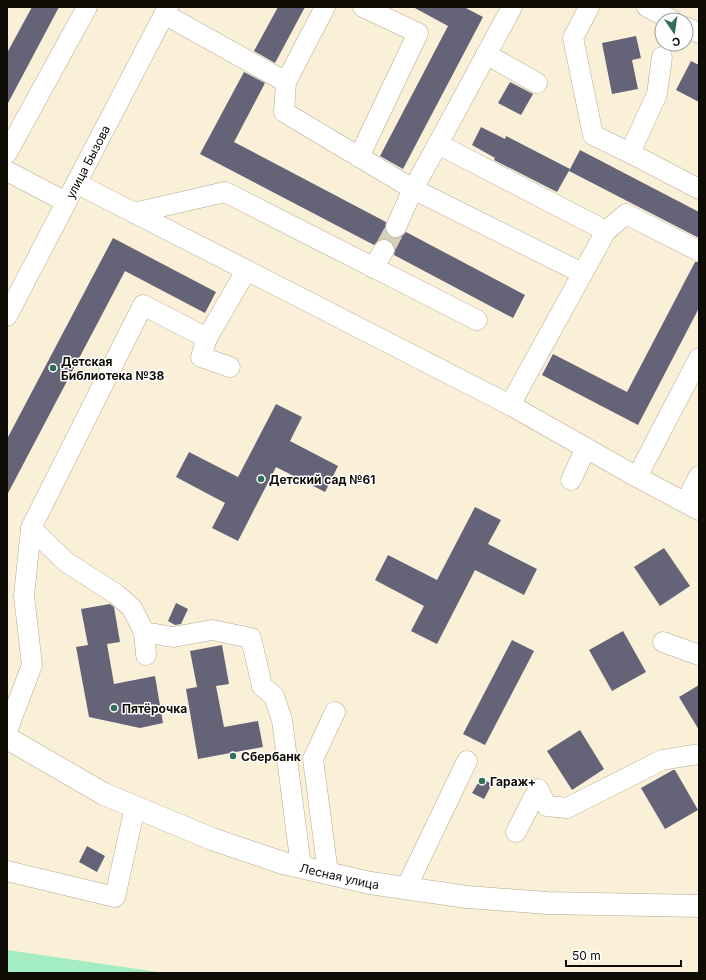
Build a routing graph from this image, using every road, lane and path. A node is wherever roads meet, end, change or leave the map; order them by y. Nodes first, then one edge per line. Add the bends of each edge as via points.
1 (87, 7) edge
2 (325, 7) edge
3 (364, 7) edge
4 (512, 7) edge
5 (589, 7) edge
6 (647, 7) edge
7 (166, 11) edge
8 (657, 12) edge
9 (486, 54) junction
10 (662, 57) dead end
11 (286, 82) junction
12 (537, 83) dead end
13 (438, 144) junction
14 (7, 153) edge
15 (630, 153) junction
16 (359, 157) junction
17 (7, 171) edge
18 (76, 183) junction
19 (699, 189) edge
20 (413, 190) junction
21 (66, 202) junction
22 (134, 213) junction
23 (396, 227) tunnel mouth
24 (606, 230) junction
25 (384, 250) tunnel mouth
26 (699, 251) edge
27 (373, 268) junction
28 (246, 271) junction
29 (582, 273) junction
30 (12, 293) edge
31 (7, 316) edge
32 (477, 320) dead end
33 (207, 338) junction
34 (699, 358) edge
35 (230, 367) dead end
36 (510, 406) junction
37 (586, 448) junction
38 (699, 476) edge
39 (637, 477) junction
40 (571, 480) dead end
41 (692, 506) edge
42 (31, 528) junction
43 (144, 632) junction
44 (663, 642) dead end
45 (146, 655) dead end
46 (699, 655) edge
47 (335, 712) dead end
48 (7, 731) edge
49 (7, 738) edge
50 (699, 754) edge
51 (467, 761) dead end
52 (135, 807) junction
53 (516, 832) dead end
54 (301, 867) junction
55 (7, 871) edge
56 (328, 873) junction
57 (406, 888) junction
58 (699, 906) edge

1 - 14 street
2 - 11 street
3 - 16 street via 418,33
4 - 9 street
5 - 15 street via 574,38 593,135
6 - 8 street
7 - 11 street
7 - 18 street, улица Бызова
9 - 12 street
9 - 13 street
10 - 15 street via 657,94
11 - 16 street via 284,112
13 - 20 street
13 - 24 street
15 - 19 street
16 - 20 street
17 - 21 street
18 - 21 street, улица Бызова
18 - 22 street
20 - 23 street
20 - 29 street
21 - 30 street, улица Бызова
22 - 27 street via 225,192
22 - 28 street
24 - 26 street via 626,214
24 - 29 street
25 - 27 street
27 - 32 street
28 - 33 street
28 - 36 street
29 - 36 street
30 - 31 street, улица Бызова
33 - 35 street via 201,357
33 - 42 street via 143,305
34 - 39 street
36 - 37 street
37 - 39 street
37 - 40 street
38 - 41 street
39 - 41 street
42 - 43 street via 66,562 116,594 132,608
42 - 48 street via 24,596 32,665
43 - 45 street
43 - 54 street via 173,636 212,630 251,638 262,686 274,696 282,720
44 - 46 street
47 - 56 street via 313,758
49 - 52 main road, Лесная улица via 104,794
50 - 53 street via 662,760 567,808 547,806 538,789
51 - 57 street
52 - 54 main road, Лесная улица via 212,839
52 - 55 street via 114,897
54 - 56 main road, Лесная улица
56 - 57 main road, Лесная улица
57 - 58 main road, Лесная улица via 467,897 547,903

